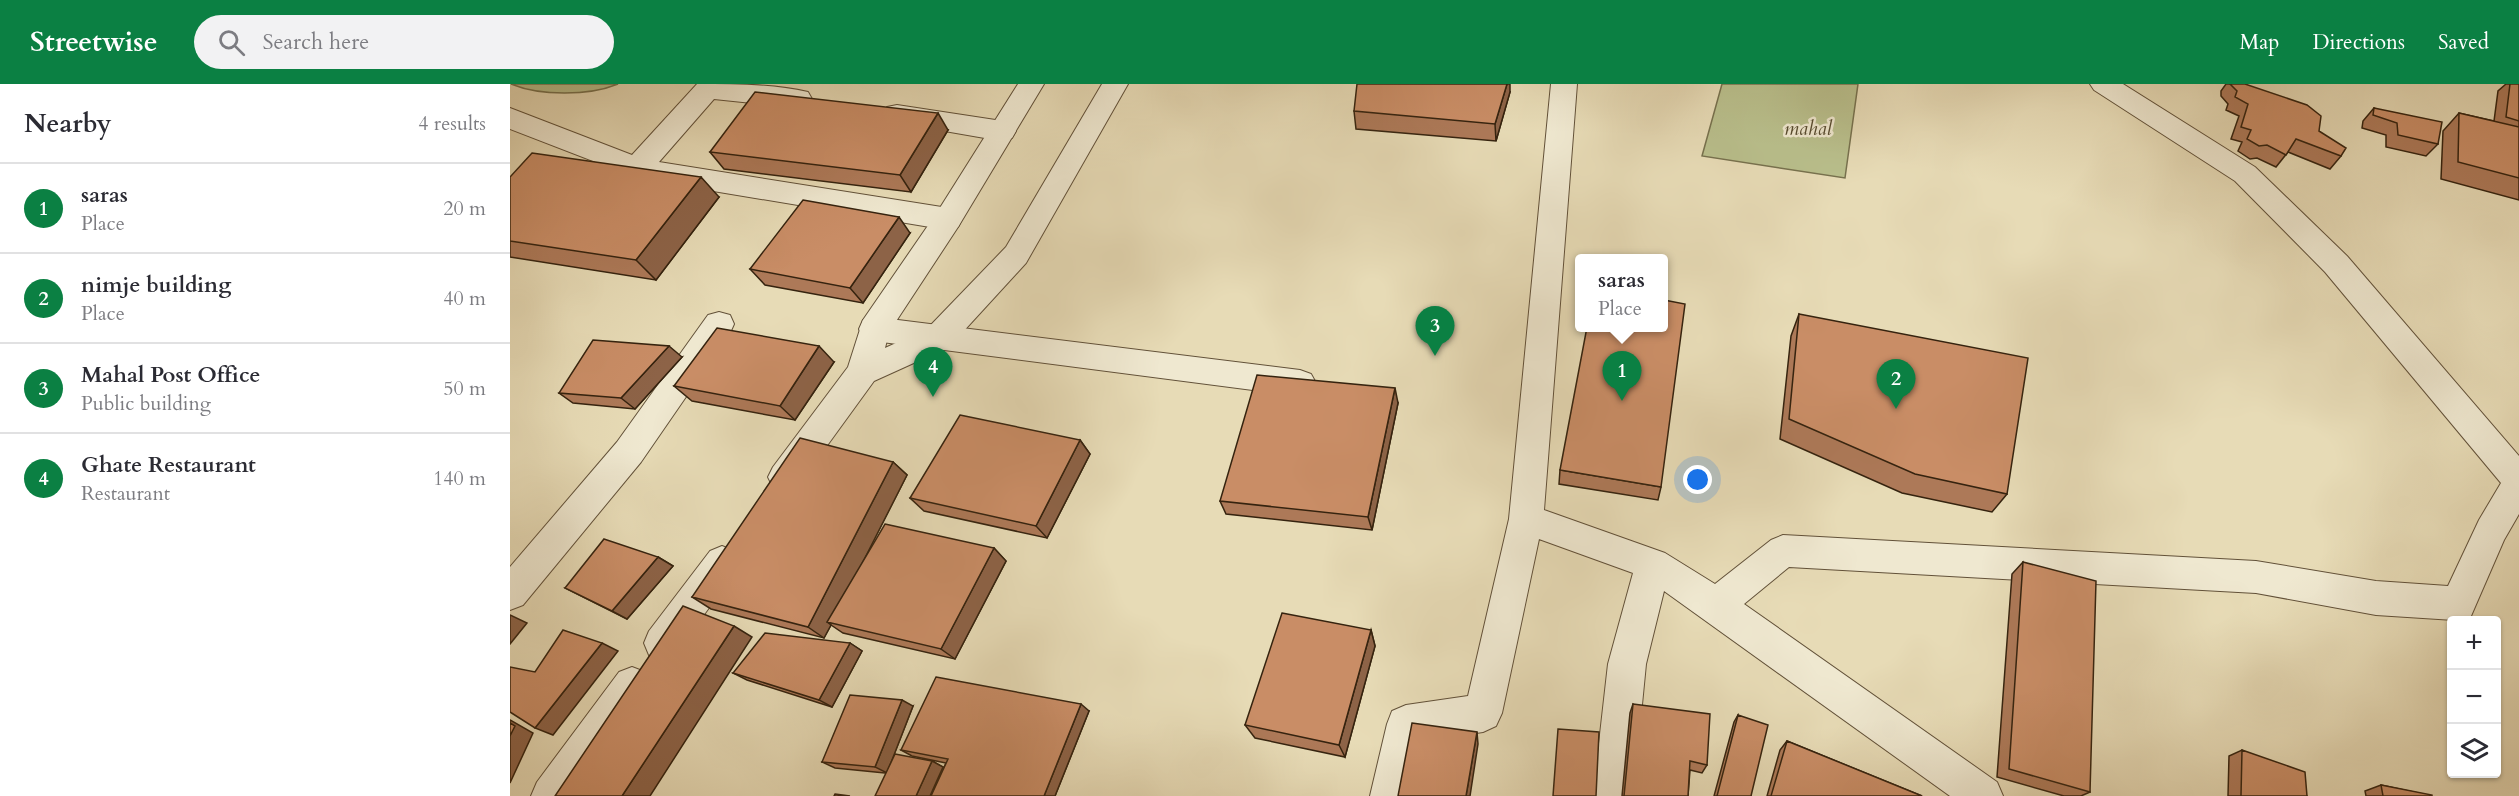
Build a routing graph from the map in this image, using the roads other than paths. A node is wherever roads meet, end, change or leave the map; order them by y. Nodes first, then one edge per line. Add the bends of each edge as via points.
1 (1031, 84) edge
2 (1115, 84) edge
3 (1564, 84) edge
4 (2103, 84) edge
5 (826, 103) edge
6 (868, 109) edge
7 (510, 118) edge
8 (1002, 131) junction
9 (638, 168) junction
10 (948, 219) junction
11 (719, 324) dead end
12 (874, 329) junction
13 (938, 338) junction
14 (863, 372) junction
15 (1302, 384) edge
16 (2519, 481) edge
17 (766, 502) edge
18 (1526, 519) junction
19 (739, 539) edge
20 (1653, 564) junction
21 (510, 593) edge
22 (1716, 605) junction
23 (551, 796) edge
24 (1390, 796) edge
25 (1613, 796) edge
26 (1983, 796) edge

1 - 8 street
2 - 13 street via 1016,255
3 - 18 street
4 - 16 street via 2245,174 2336,264
5 - 9 street via 708,89
6 - 8 street
7 - 9 street
8 - 10 street
9 - 10 street
10 - 12 street
11 - 21 street via 629,452
12 - 13 street
12 - 14 street
13 - 14 street
13 - 15 street
14 - 17 street
16 - 22 street via 2458,604 2376,598 2256,577 1783,550
18 - 20 street
18 - 24 street via 1483,713 1406,724
19 - 23 street
20 - 22 street
20 - 25 street via 1627,664
22 - 26 street

